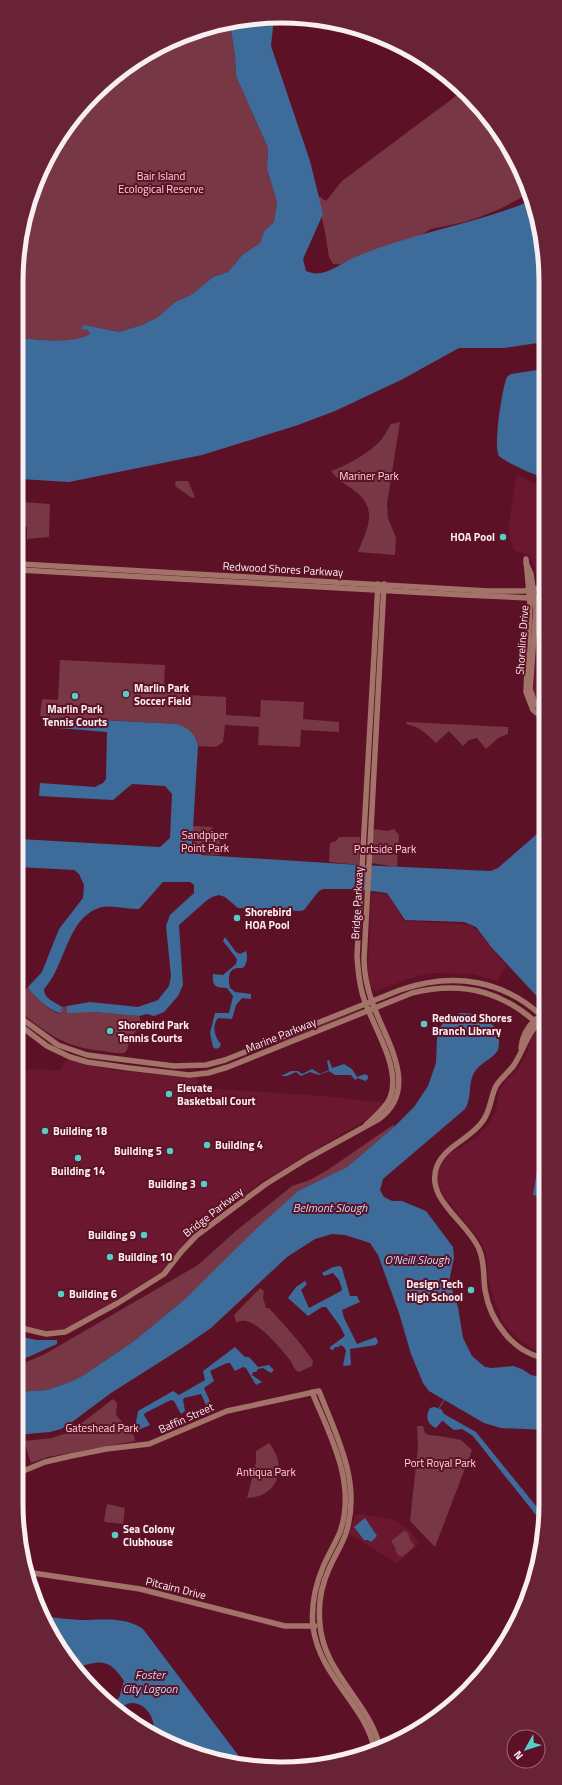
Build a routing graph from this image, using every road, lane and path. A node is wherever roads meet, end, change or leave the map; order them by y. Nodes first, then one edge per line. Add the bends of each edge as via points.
1 (526, 561) dead end
2 (23, 564) edge
3 (23, 570) edge
4 (381, 584) junction
5 (539, 588) edge
6 (531, 590) junction
7 (380, 591) junction
8 (539, 597) edge
9 (532, 598) junction
10 (539, 708) edge
11 (539, 714) edge
12 (367, 831) junction
13 (372, 1001) junction
14 (366, 1004) junction
15 (375, 1008) junction
16 (368, 1011) junction
17 (539, 1014) edge
18 (23, 1020) edge
19 (539, 1020) edge
20 (536, 1022) junction
21 (539, 1025) edge
22 (23, 1028) edge
23 (362, 1128) junction
24 (23, 1328) edge
25 (539, 1356) edge
26 (312, 1392) junction
27 (23, 1471) edge
28 (33, 1573) edge
29 (316, 1626) junction
30 (379, 1743) edge
31 (373, 1745) edge

1 - 6 street, Shoreline Drive
2 - 4 street, Redwood Shores Parkway
3 - 7 street, Redwood Shores Parkway
4 - 6 street, Redwood Shores Parkway via 503,592
4 - 7 street, Bridge Parkway
5 - 6 street, Redwood Shores Parkway
6 - 9 street, Shoreline Drive
7 - 9 street, Redwood Shores Parkway
7 - 12 street, Bridge Parkway
8 - 9 street, Redwood Shores Parkway
9 - 10 street, Shoreline Drive via 535,616 530,689 534,703
9 - 11 street, Shoreline Drive via 526,692 532,708
12 - 13 street, Bridge Parkway via 364,972
12 - 14 street, Bridge Parkway via 358,924 358,971
13 - 14 street, Marine Parkway
13 - 15 street, Bridge Parkway
13 - 17 street, Marine Parkway via 425,982 460,980 486,984 509,993
14 - 16 street, Bridge Parkway
14 - 18 street, Marine Parkway via 229,1059 192,1066 174,1066 75,1052 50,1041
15 - 16 street, Marine Parkway
15 - 20 street, Marine Parkway via 418,992 459,988 484,992 505,1000
15 - 23 street, Bridge Parkway via 395,1059 400,1078 399,1089 390,1110 379,1120
16 - 22 street, Marine Parkway via 228,1067 208,1073 189,1074 129,1068 78,1059 47,1046
16 - 23 street, Bridge Parkway via 390,1063 393,1080 387,1104
19 - 20 street
20 - 21 street, Marine Parkway
20 - 25 street via 524,1032 521,1050 513,1067 497,1084 490,1110 485,1118 474,1132 446,1153 437,1167 435,1179 440,1197 479,1249 487,1297 497,1322 511,1341 521,1349
23 - 24 street, Bridge Parkway via 297,1164 242,1201 196,1236 164,1274 118,1303 65,1332 46,1334
26 - 27 street, Baffin Street via 227,1411 150,1444 71,1456 45,1462
26 - 29 street via 340,1461 346,1494 340,1531 322,1568 316,1588 313,1604
26 - 29 street, Baffin Street via 318,1391 347,1463 352,1494 346,1533 328,1570
28 - 29 street, Pitcairn Drive via 140,1589 270,1623 293,1627
29 - 30 street via 330,1662 370,1721
29 - 31 street via 317,1646 325,1664 360,1715

